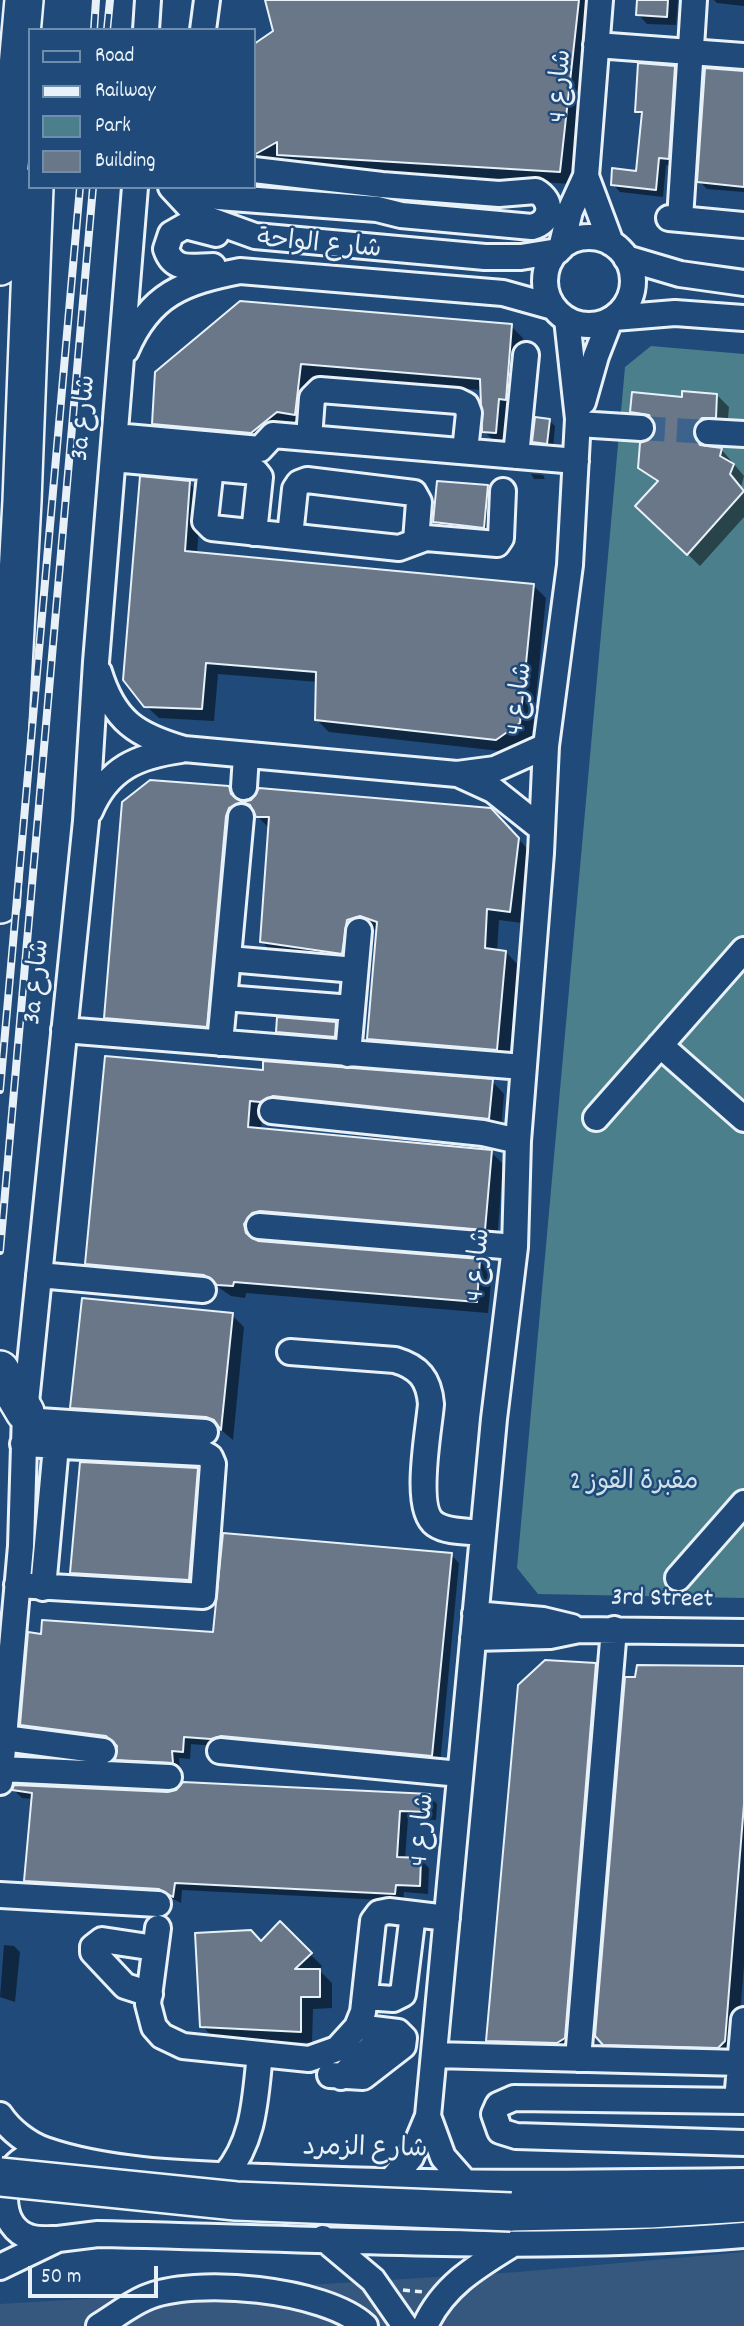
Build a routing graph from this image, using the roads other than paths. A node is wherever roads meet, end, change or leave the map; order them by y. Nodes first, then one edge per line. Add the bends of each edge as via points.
1 (24, 0) edge
2 (148, 0) edge
3 (207, 0) edge
4 (600, 0) edge
5 (694, 0) edge
6 (146, 28) edge
7 (203, 28) edge
8 (596, 45) junction
9 (690, 52) junction
10 (744, 56) edge
11 (17, 100) junction
12 (28, 146) edge
13 (256, 170) edge
14 (586, 176) junction
15 (319, 179) junction
16 (34, 189) edge
17 (135, 189) edge
18 (173, 189) edge
19 (192, 189) edge
20 (355, 202) junction
21 (744, 225) edge
22 (255, 236) junction
23 (330, 243) junction
24 (360, 247) junction
25 (559, 250) junction
26 (619, 251) junction
27 (0, 266) edge
28 (240, 271) junction
29 (744, 284) edge
30 (560, 313) junction
31 (744, 318) edge
32 (612, 319) junction
33 (526, 355) dead end
34 (121, 364) junction
35 (578, 421) junction
36 (641, 428) tunnel mouth
37 (708, 432) tunnel mouth
38 (744, 434) edge
39 (309, 438) junction
40 (113, 448) junction
41 (465, 451) junction
42 (516, 456) junction
43 (576, 461) junction
44 (211, 467) junction
45 (503, 491) dead end
46 (254, 533) junction
47 (290, 537) junction
48 (416, 541) junction
49 (96, 662) junction
50 (546, 746) junction
51 (184, 749) junction
52 (246, 755) junction
53 (457, 774) junction
54 (244, 787) dead end
55 (241, 817) dead end
56 (86, 821) junction
57 (542, 829) junction
58 (0, 904) edge
59 (359, 931) dead end
60 (744, 950) edge
61 (229, 959) junction
62 (355, 970) junction
63 (225, 998) junction
64 (352, 1008) junction
65 (64, 1030) junction
66 (220, 1043) junction
67 (660, 1045) junction
68 (348, 1054) junction
69 (523, 1068) junction
70 (272, 1111) dead end
71 (596, 1118) dead end
72 (744, 1119) edge
73 (518, 1141) junction
74 (259, 1226) dead end
75 (515, 1247) junction
76 (39, 1275) junction
77 (203, 1290) dead end
78 (290, 1352) dead end
79 (0, 1370) edge
80 (24, 1425) junction
81 (205, 1432) dead end
82 (56, 1446) junction
83 (744, 1503) edge
84 (483, 1533) junction
85 (678, 1578) dead end
86 (17, 1585) junction
87 (43, 1588) junction
88 (474, 1626) junction
89 (614, 1629) junction
90 (744, 1632) edge
91 (4, 1738) junction
92 (103, 1751) dead end
93 (220, 1751) dead end
94 (460, 1774) junction
95 (1, 1775) edge
96 (169, 1777) dead end
97 (0, 1895) edge
98 (413, 1914) junction
99 (447, 1918) junction
100 (157, 1927) junction
101 (150, 1994) junction
102 (365, 1997) junction
103 (744, 2020) edge
104 (357, 2027) junction
105 (260, 2054) junction
106 (434, 2055) junction
107 (578, 2059) junction
108 (741, 2063) junction
109 (336, 2076) dead end
110 (741, 2101) edge
111 (0, 2115) edge
112 (428, 2116) junction
113 (250, 2135) junction
114 (744, 2143) edge
115 (694, 2149) junction
116 (45, 2150) junction
117 (225, 2175) junction
118 (0, 2177) edge
119 (272, 2178) junction
120 (744, 2181) edge
121 (465, 2182) junction
122 (677, 2182) junction
123 (711, 2182) junction
124 (389, 2183) junction
125 (744, 2203) edge
126 (512, 2228) junction
127 (744, 2235) edge
128 (323, 2238) junction
129 (58, 2239) junction
130 (0, 2267) edge
131 (99, 2326) edge
132 (365, 2326) edge
133 (405, 2326) edge
134 (425, 2326) edge

1 - 11 highway
2 - 6 street
3 - 7 street
4 - 8 street, شارع 4
5 - 9 street
8 - 9 street
8 - 14 street, شارع 4
9 - 10 street
9 - 21 street via 675,218
11 - 12 highway
11 - 27 highway
13 - 15 street
14 - 25 street, شارع 4
14 - 26 street, شارع 4
15 - 20 street
15 - 20 street via 322,193
16 - 58 highway
17 - 34 street, 3a شارع
18 - 22 street, شارع الواحة via 197,215
19 - 20 street via 218,197
20 - 20 street via 401,215 532,227 543,222 549,211 546,199 536,191
20 - 23 street
20 - 24 street
22 - 23 street, شارع الواحة
22 - 28 street via 220,235 185,226 167,241 169,257 181,267
23 - 24 street, شارع الواحة
24 - 25 street, شارع الواحة via 503,258
25 - 26 street via 585,238
25 - 30 street via 545,284
26 - 29 street via 680,274
26 - 32 street via 632,270 630,297
28 - 30 street, شارع الواحة via 503,293
28 - 34 street, شارع الواحة via 200,279 167,295 143,320
30 - 32 street via 596,325
30 - 35 street, شارع 4
31 - 32 street via 675,313
32 - 35 street, شارع 4
33 - 42 street
34 - 40 street, 3a شارع
35 - 36 street
35 - 43 street, شارع 4
37 - 38 street
39 - 40 street via 273,435 260,449
39 - 41 street
39 - 41 street via 312,398 320,390 458,401 468,409
40 - 44 street
40 - 49 street, 3a شارع
41 - 42 street
42 - 43 street
43 - 50 street, شارع 4 via 570,565
44 - 46 street via 206,524
44 - 46 street via 259,474
45 - 48 street via 497,544
46 - 47 street
47 - 48 street via 399,548
47 - 48 street via 295,489 307,480 414,494 419,502
49 - 51 street via 113,706 126,723 143,735
49 - 56 street, 3a شارع
50 - 53 street via 495,769
50 - 57 street, شارع 4
51 - 52 street
51 - 56 street via 140,757 123,766 97,794
52 - 53 street
52 - 54 street
53 - 57 street via 493,790
55 - 61 street
56 - 65 street, 3a شارع
57 - 69 street, شارع 4
59 - 62 street
60 - 67 street
61 - 62 street
61 - 63 street
62 - 64 street
63 - 64 street
63 - 66 street
64 - 68 street
65 - 66 street
65 - 76 street, 3a شارع
66 - 68 street
67 - 71 street
67 - 72 street
68 - 69 street
69 - 73 street, شارع 4
70 - 73 street via 484,1133
73 - 75 street, شارع 4
74 - 75 street
75 - 84 street, شارع 4
76 - 77 street
76 - 80 street, 3a شارع
78 - 84 street via 395,1360 422,1374 430,1388 431,1404 424,1509 445,1529
79 - 80 highway
80 - 81 street
80 - 82 street
80 - 86 street, 3a شارع
82 - 87 street
82 - 87 street via 210,1457 205,1592 198,1598
83 - 85 street
84 - 88 street, شارع 4
86 - 87 street
86 - 91 street, 3a شارع
88 - 89 street, 3rd Street via 543,1620 579,1630
88 - 94 street, شارع 4
89 - 90 street, 3rd Street
89 - 107 street
91 - 92 street
91 - 95 street, 3a شارع
93 - 94 street
94 - 99 street, شارع 4
95 - 96 street
97 - 100 street
98 - 99 street
98 - 102 street via 403,1994 393,1999
98 - 102 street via 383,1911 375,1917
99 - 106 street, شارع 4
100 - 101 street
100 - 101 street via 102,1940 93,1947 125,1986
101 - 105 street via 154,2027 172,2043
102 - 104 street
103 - 108 street
104 - 105 street via 343,2044 324,2056
104 - 109 street via 387,2032
105 - 113 street
106 - 107 street
106 - 112 street, شارع 4
107 - 108 street
108 - 110 street
110 - 115 street via 514,2098 498,2105 494,2114 500,2131 516,2136
111 - 116 street, شارع الزمرد via 23,2138
112 - 121 street, شارع 4 via 443,2157
112 - 124 street, شارع 4 via 411,2157
113 - 117 street
113 - 119 street via 257,2159
114 - 115 street
115 - 122 street
115 - 123 street
116 - 117 street, شارع الزمرد via 99,2164
116 - 129 street via 26,2157 10,2172 4,2204 20,2231 30,2237
117 - 119 street, شارع الزمرد
118 - 126 highway, bridge
119 - 124 street, شارع الزمرد
120 - 123 street, شارع الزمرد
121 - 122 street, شارع الزمرد
121 - 124 street, شارع الزمرد
122 - 123 street, شارع الزمرد
125 - 126 highway via 650,2209
126 - 127 street via 650,2241
126 - 128 street
126 - 134 street via 442,2298
128 - 129 street via 98,2234
128 - 133 street via 387,2297
129 - 130 street
131 - 132 street via 146,2297 171,2291 239,2288 315,2301

